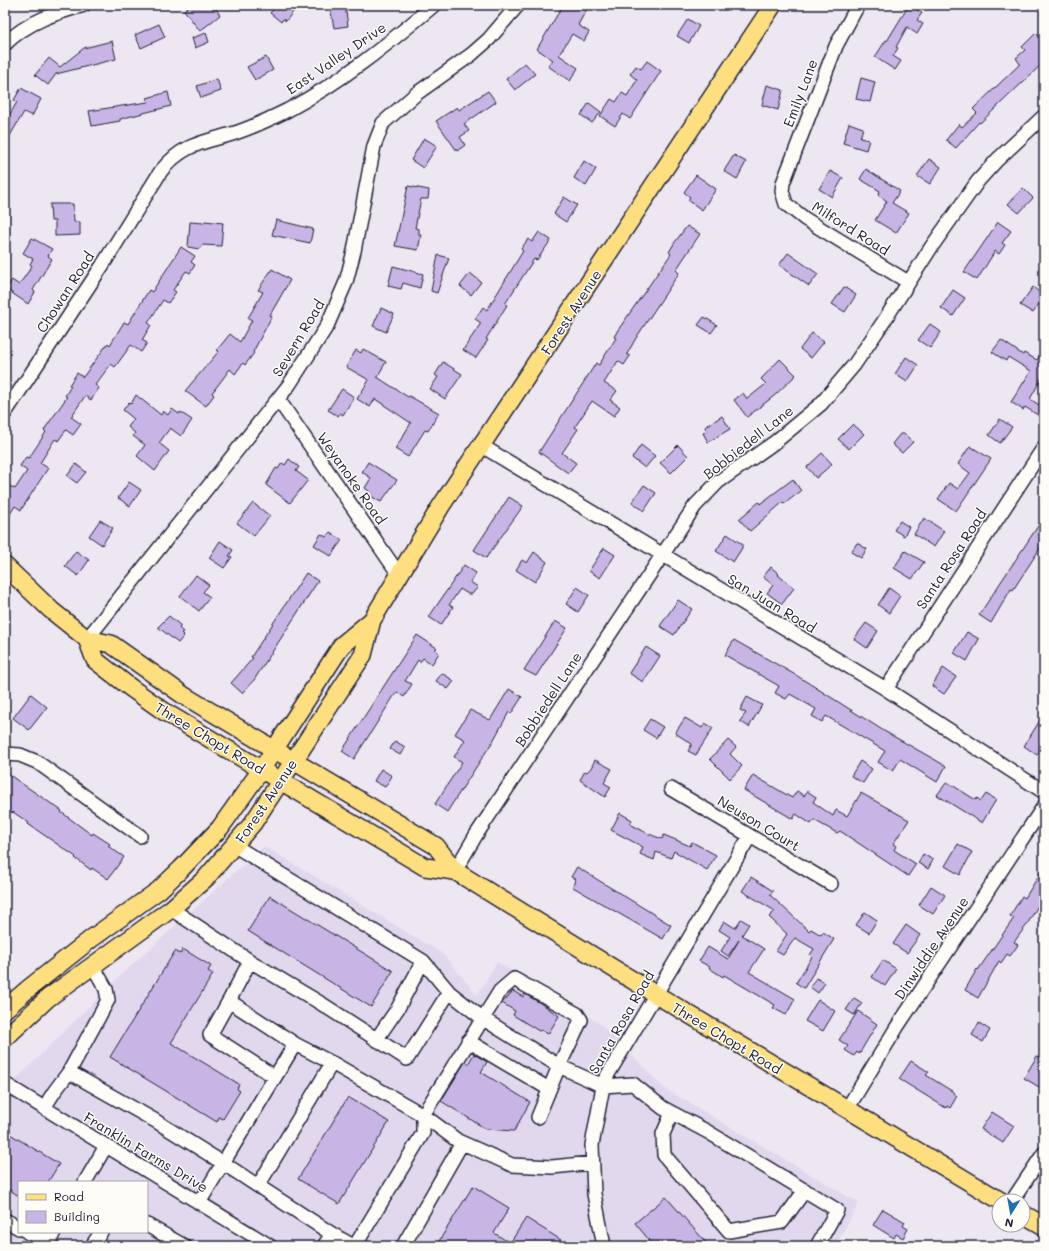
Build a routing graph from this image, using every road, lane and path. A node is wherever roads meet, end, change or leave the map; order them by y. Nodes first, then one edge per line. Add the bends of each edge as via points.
1 (84, 5) edge
2 (434, 5) edge
3 (518, 5) edge
4 (773, 5) edge
5 (858, 5) edge
6 (6, 39) edge
7 (1044, 116) edge
8 (151, 188) joint
9 (783, 196) joint
10 (908, 282) junction
11 (278, 399) junction
12 (5, 413) edge
13 (482, 446) junction
14 (1044, 447) edge
15 (662, 556) junction
16 (5, 566) edge
17 (400, 576) junction
18 (372, 620) junction
19 (87, 639) junction
20 (886, 689) junction
21 (274, 750) junction
22 (5, 754) edge
23 (293, 761) junction
24 (261, 770) junction
25 (280, 781) junction
26 (671, 789) dead end
27 (1044, 792) edge
28 (1044, 806) edge
29 (140, 836) dead end
30 (750, 836) junction
31 (235, 846) junction
32 (456, 871) junction
33 (831, 884) dead end
34 (171, 909) junction
35 (250, 961) junction
36 (423, 961) junction
37 (93, 966) junction
38 (449, 992) junction
39 (655, 994) junction
40 (229, 1001) junction
41 (5, 1009) edge
42 (482, 1018) junction
43 (5, 1038) edge
44 (376, 1040) junction
45 (468, 1041) junction
46 (295, 1044) junction
47 (332, 1063) junction
48 (559, 1066) junction
49 (69, 1072) junction
50 (275, 1077) junction
51 (5, 1084) edge
52 (603, 1086) junction
53 (550, 1089) junction
54 (44, 1108) junction
55 (847, 1109) junction
56 (672, 1113) junction
57 (423, 1115) junction
58 (538, 1117) dead end
59 (462, 1143) junction
60 (106, 1146) junction
61 (1044, 1152) edge
62 (223, 1163) junction
63 (592, 1163) junction
64 (86, 1181) edge
65 (258, 1186) junction
66 (804, 1190) junction
67 (1017, 1193) edge
68 (991, 1195) edge
69 (199, 1203) junction
70 (1031, 1219) edge
71 (5, 1220) edge
72 (148, 1226) edge
73 (1044, 1226) edge
74 (18, 1227) edge
75 (29, 1233) edge
76 (54, 1233) edge
77 (100, 1233) edge
78 (332, 1234) junction
79 (92, 1246) edge
80 (184, 1246) edge
81 (270, 1246) edge
82 (324, 1246) edge
83 (354, 1246) edge
84 (403, 1246) edge
85 (604, 1246) edge
86 (817, 1246) edge

1 - 6 street via 39,19
2 - 8 street, East Valley Drive via 365,61 294,106 260,123 196,144 178,153 161,171
3 - 11 street, Severn Road via 483,44 416,94 384,123 374,146 354,251 339,300 313,350
4 - 13 main road, Forest Avenue
5 - 9 street, Emily Lane via 828,65 783,183
7 - 10 street, Bobbiedell Lane via 978,181
8 - 12 street, Chowan Road
9 - 10 street, Milford Road via 786,204 805,219
10 - 15 street, Bobbiedell Lane via 854,365 821,404 775,442 718,482 695,506
11 - 17 street, Weyanoke Road
11 - 19 street, Severn Road
13 - 15 street, San Juan Road
13 - 17 main road, Forest Avenue via 441,506
14 - 20 street, Santa Rosa Road
15 - 20 street, San Juan Road
15 - 32 street, Bobbiedell Lane via 476,835
16 - 19 main road, Three Chopt Road via 51,610
17 - 18 main road, Forest Avenue
18 - 21 main road, Forest Avenue via 342,645
18 - 23 main road, Forest Avenue via 363,655
19 - 21 main road, Three Chopt Road via 111,644 183,695
19 - 24 main road, Three Chopt Road via 95,660 131,688 171,716
20 - 27 street, San Juan Road
21 - 23 main road, Three Chopt Road
21 - 24 main road, Forest Avenue
22 - 29 street via 20,755 37,762
23 - 25 main road, Forest Avenue
23 - 32 main road, Three Chopt Road via 436,846
24 - 25 main road, Three Chopt Road
24 - 41 main road, Forest Avenue via 220,828 159,890 80,948
25 - 31 main road, Forest Avenue
25 - 32 main road, Three Chopt Road via 425,867
26 - 30 street, Neuson Court
28 - 55 street, Dinwiddie Avenue via 901,1021
30 - 33 street, Neuson Court
30 - 39 street, Santa Rosa Road
31 - 34 main road, Forest Avenue via 206,878
31 - 36 street
32 - 39 main road, Three Chopt Road
34 - 35 street
34 - 37 main road, Forest Avenue
35 - 40 street
35 - 44 street
36 - 38 street
36 - 44 street via 398,1008
37 - 43 main road, Forest Avenue via 48,998
37 - 49 street via 106,989 108,1000
38 - 42 street
38 - 44 street via 407,1060
39 - 52 street, Santa Rosa Road
39 - 55 main road, Three Chopt Road
40 - 46 street
40 - 50 street via 210,1035
42 - 45 street
42 - 48 street
42 - 48 street via 500,991 514,979 577,1014 581,1020
45 - 53 street
45 - 57 street
46 - 47 street
46 - 50 street
47 - 57 street
47 - 65 street
48 - 52 street
48 - 53 street
49 - 54 street
49 - 62 street
50 - 62 street
51 - 54 street, Franklin Farms Drive
52 - 56 street via 633,1084
52 - 63 street, Santa Rosa Road via 594,1128
53 - 58 street
54 - 60 street, Franklin Farms Drive
55 - 68 main road, Three Chopt Road
56 - 66 street
56 - 66 street via 663,1134 664,1155 729,1231 782,1222
57 - 59 street
57 - 83 street via 423,1133
59 - 63 street via 512,1165 552,1167
59 - 84 street
60 - 64 street
60 - 69 street, Franklin Farms Drive
61 - 67 street
62 - 65 street
62 - 69 street
63 - 85 street, Santa Rosa Road via 594,1194
65 - 78 street
66 - 86 street via 837,1210
69 - 81 street, Franklin Farms Drive
70 - 73 main road
71 - 74 street
72 - 80 street
75 - 76 street via 50,1240
77 - 79 street
78 - 82 street
78 - 83 street

